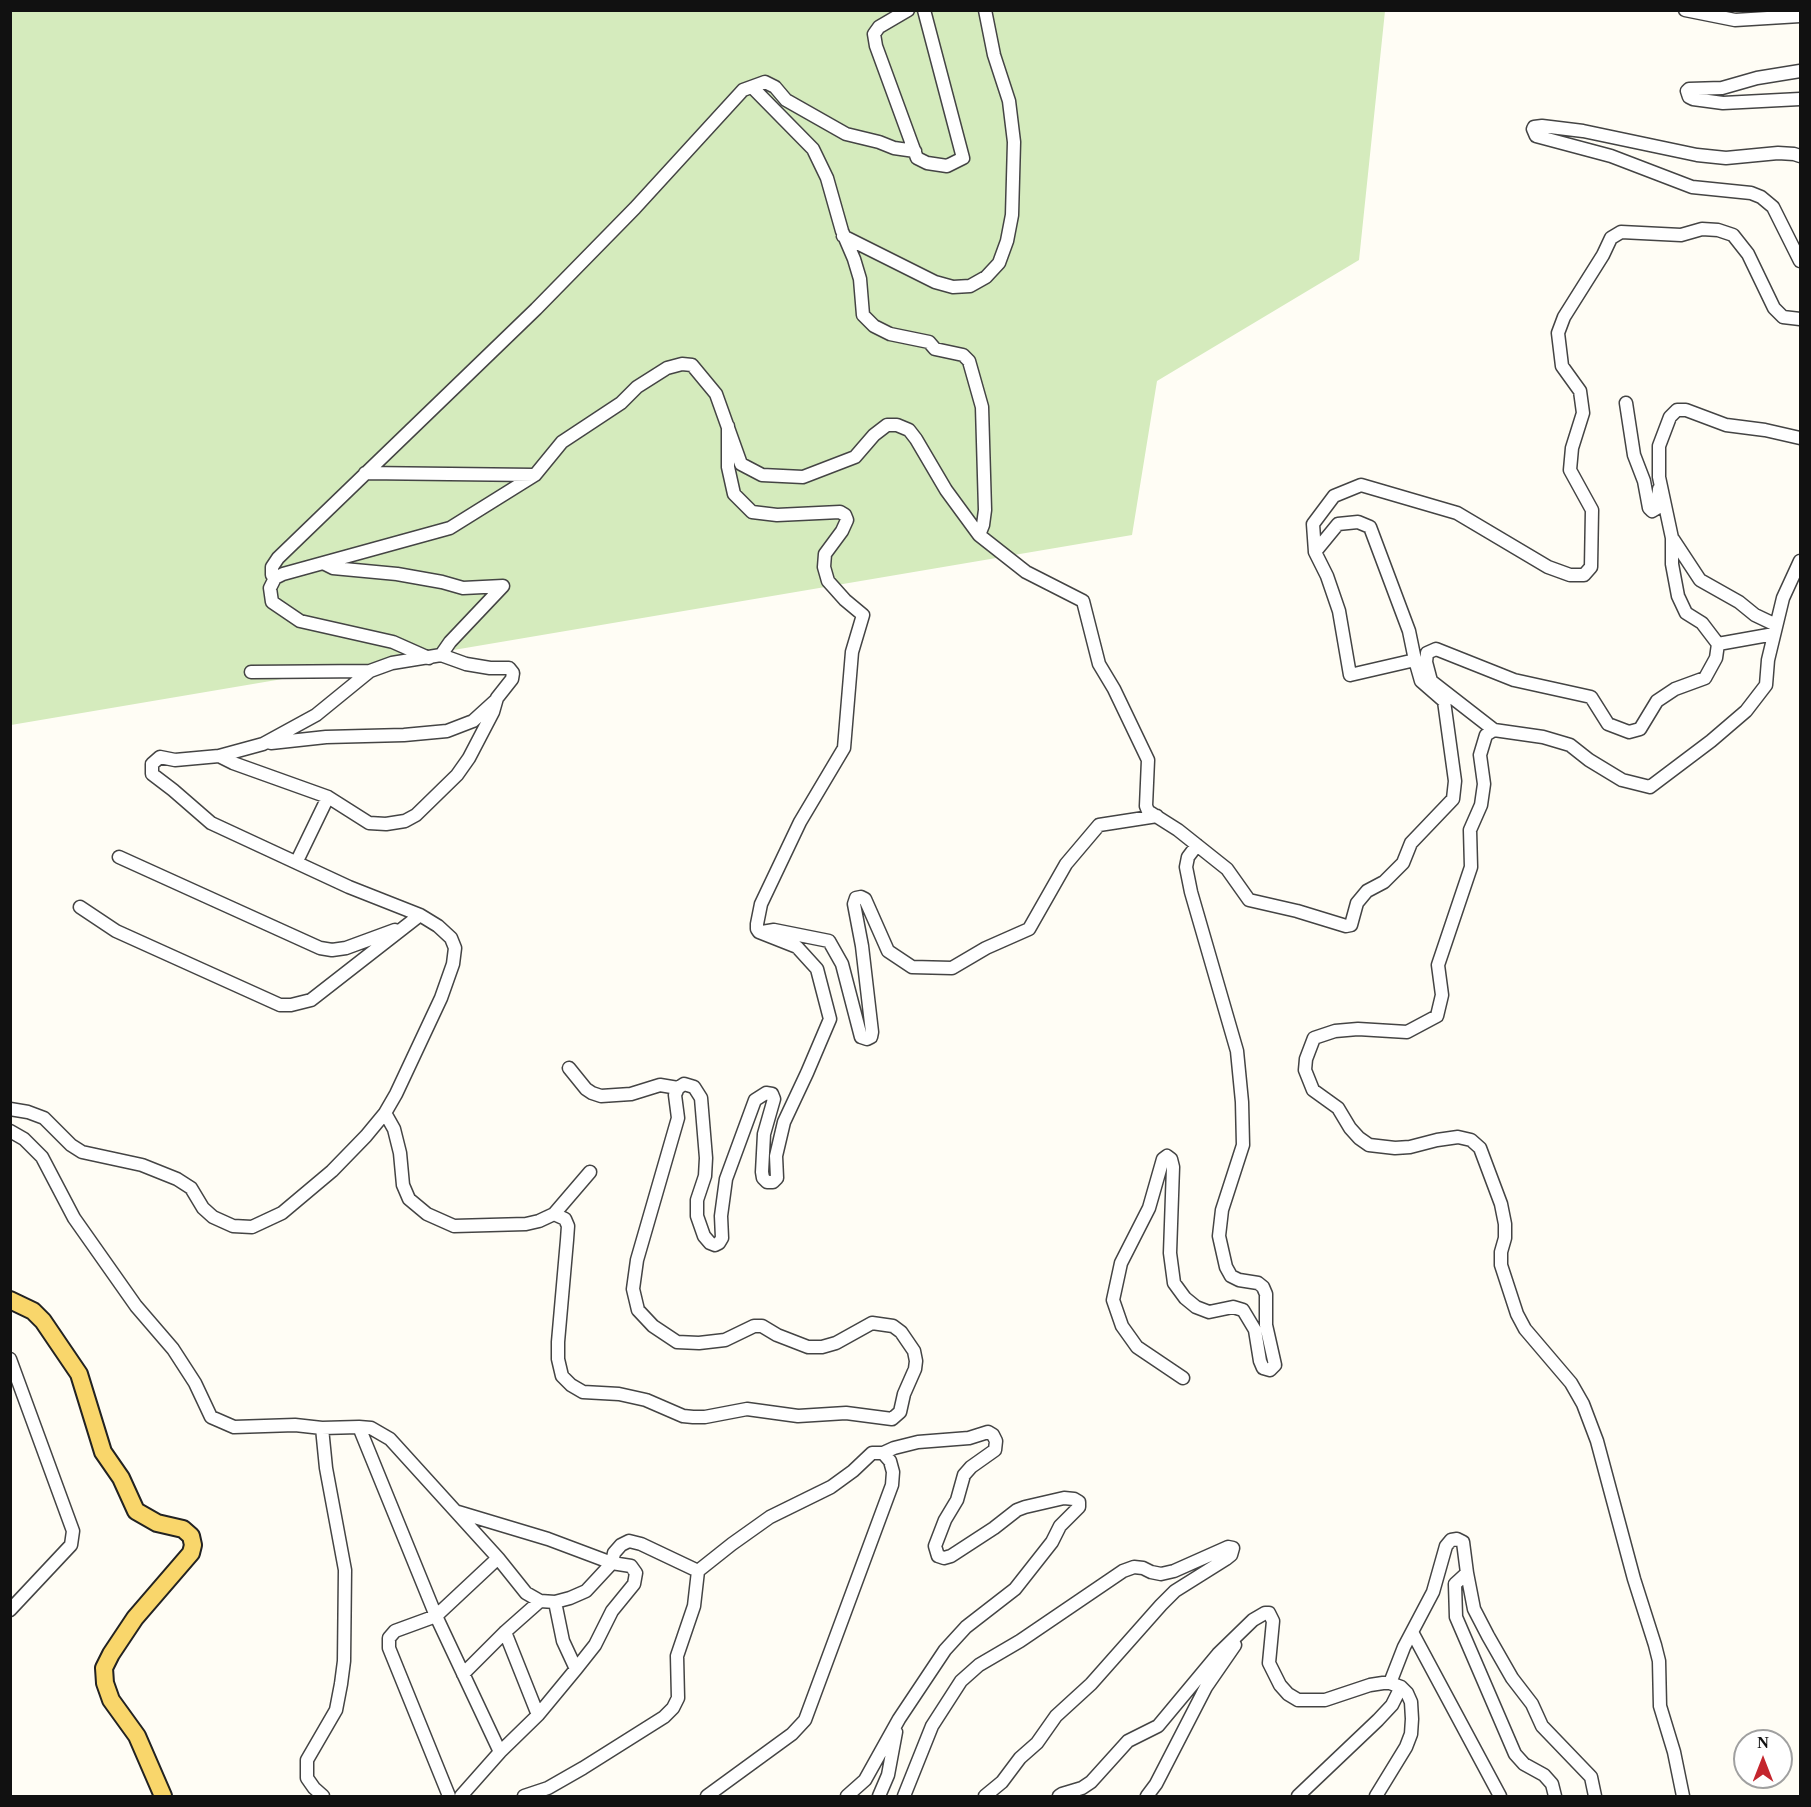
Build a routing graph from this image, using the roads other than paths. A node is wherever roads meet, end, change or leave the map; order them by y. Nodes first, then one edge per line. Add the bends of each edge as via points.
1 (908, 10) edge
2 (924, 10) edge
3 (985, 10) edge
4 (1685, 10) edge
5 (1800, 16) edge
6 (1800, 71) edge
7 (752, 87) junction
8 (1800, 99) edge
9 (915, 151) junction
10 (1800, 156) edge
11 (843, 236) junction
12 (1800, 261) edge
13 (1800, 319) edge
14 (1626, 404) dead end
15 (728, 426) junction
16 (1800, 438) edge
17 (365, 472) junction
18 (535, 475) junction
19 (1659, 477) junction
20 (979, 535) junction
21 (1672, 537) junction
22 (1315, 552) junction
23 (1800, 561) edge
24 (323, 563) junction
25 (275, 578) junction
26 (1775, 629) junction
27 (1718, 644) junction
28 (435, 656) junction
29 (1414, 660) junction
30 (370, 671) junction
31 (251, 672) dead end
32 (497, 698) junction
33 (1447, 698) junction
34 (1494, 730) junction
35 (263, 744) junction
36 (219, 756) junction
37 (328, 797) junction
38 (1157, 816) junction
39 (1197, 845) junction
40 (119, 857) dead end
41 (297, 861) junction
42 (80, 907) dead end
43 (420, 915) junction
44 (404, 927) junction
45 (759, 932) junction
46 (569, 1068) dead end
47 (678, 1088) junction
48 (10, 1109) edge
49 (385, 1113) junction
50 (10, 1131) edge
51 (590, 1173) dead end
52 (554, 1214) junction
53 (10, 1300) edge
54 (10, 1359) edge
55 (1183, 1378) dead end
56 (359, 1427) junction
57 (322, 1428) junction
58 (883, 1453) junction
59 (456, 1512) junction
60 (498, 1558) junction
61 (612, 1563) junction
62 (698, 1571) junction
63 (1467, 1573) junction
64 (540, 1601) junction
65 (555, 1602) junction
66 (10, 1610) edge
67 (436, 1616) junction
68 (1253, 1620) junction
69 (505, 1632) junction
70 (1412, 1632) junction
71 (576, 1669) junction
72 (463, 1674) junction
73 (1395, 1685) junction
74 (538, 1715) junction
75 (899, 1719) junction
76 (500, 1752) junction
77 (163, 1797) edge
78 (323, 1797) edge
79 (450, 1797) edge
80 (461, 1797) edge
81 (524, 1797) edge
82 (707, 1797) edge
83 (847, 1797) edge
84 (879, 1797) edge
85 (904, 1797) edge
86 (985, 1797) edge
87 (1059, 1797) edge
88 (1147, 1797) edge
89 (1298, 1797) edge
90 (1376, 1797) edge
91 (1500, 1797) edge
92 (1555, 1797) edge
93 (1595, 1797) edge
94 (1683, 1797) edge

1 - 9 street via 874,34
2 - 9 street via 963,158 947,165 927,163 917,158
3 - 11 street via 1009,100 1014,142 1012,215 999,263 970,286 952,287
4 - 5 street via 1735,20
6 - 8 street via 1722,88 1687,91 1693,99 1723,104
7 - 9 street via 765,82 786,100 846,134
7 - 11 street via 813,149 827,178
7 - 17 street via 736,95 635,208 536,309
10 - 12 street via 1778,153 1726,158 1583,131 1542,126 1533,129 1536,136 1611,156 1692,187 1761,196 1773,207
11 - 20 street via 857,269 863,315 874,326 890,334 929,342 935,350 963,355 969,361 982,407 985,510
13 - 22 street via 1783,318 1774,308 1748,254 1732,235 1702,229 1681,235 1621,232 1611,238 1558,333 1562,366 1580,392 1583,412 1570,470 1592,510 1591,567 1584,575 1570,575 1548,567 1457,513 1361,485 1334,496 1313,524
14 - 19 street via 1634,455 1652,511 1657,508
15 - 18 street via 716,394 692,365 682,364 637,387 621,404 562,442
15 - 20 street via 741,464 762,475 803,477 855,457 874,435 887,425 897,424 916,439
15 - 45 street via 728,467 734,494 752,512 845,515 842,531 825,554 824,567 828,581 863,615 852,652 844,748 800,822 761,904
16 - 19 street via 1726,425 1677,410 1670,417 1659,446
17 - 18 street
17 - 25 street via 278,558 272,567
18 - 24 street via 450,528
19 - 21 street
20 - 38 street via 1026,572 1083,601 1099,664 1148,760 1146,806
21 - 26 street via 1700,580
21 - 27 street via 1678,596 1686,613 1702,623
22 - 29 street via 1340,611 1350,675
22 - 29 street via 1338,524 1358,522 1370,527 1409,631
23 - 26 street via 1783,598
24 - 25 street
24 - 28 street via 333,568 397,574 463,588 502,586
25 - 28 street via 270,588 272,602 300,621 393,642
26 - 27 street
26 - 34 street via 1766,685 1746,711 1650,787 1622,780 1570,745
27 - 33 street via 1716,658 1705,678 1675,689 1657,701 1640,729 1629,732 1608,724 1591,697 1514,680 1436,650 1427,653 1431,681
28 - 30 street
28 - 32 street via 508,668 512,679
29 - 33 street via 1422,681
30 - 31 street
30 - 35 street via 316,716
32 - 35 street via 473,721 447,731
32 - 37 street via 469,758 416,815 405,821 369,823
33 - 34 street
33 - 39 street via 1455,781 1453,799 1411,843 1403,862 1357,903 1351,925 1250,900 1227,869
34 - 94 street via 1486,735 1480,755 1484,784 1481,805 1470,830 1471,867 1438,965 1442,995 1437,1016 1407,1032 1358,1029 1314,1038 1305,1070 1314,1090 1338,1108 1350,1128 1369,1145 1410,1148 1458,1137 1471,1140 1480,1148 1503,1214 1501,1265 1516,1314 1571,1383 1597,1442 1655,1645 1660,1706
35 - 36 street
36 - 37 street
36 - 41 street via 175,760 160,757 152,764 152,774 211,823
37 - 41 street
38 - 39 street
38 - 45 street via 1099,825 1066,864 1029,929 952,968 912,967 888,951 865,899 856,898 872,1032 867,1039 861,1037 842,964 829,941 774,930
39 - 55 street via 1186,867 1237,1051 1242,1102 1243,1145 1222,1210 1219,1236 1231,1276 1263,1287 1275,1365 1270,1370 1263,1368 1255,1330 1243,1310 1233,1307 1209,1312 1196,1307 1174,1283 1170,1253 1173,1167 1167,1156 1149,1208 1121,1263 1113,1300 1122,1326 1137,1347
40 - 44 street via 320,948 346,948
41 - 43 street
42 - 44 street via 116,931 280,1005 311,1000
43 - 44 street
43 - 49 street via 451,938 455,948 453,964 441,998
45 - 47 street via 797,947 817,969 830,1019 784,1122 776,1156 777,1178 773,1182 767,1182 762,1172 765,1134 774,1099 766,1093 755,1100 726,1179 722,1238 715,1245 704,1236 697,1216 706,1158 700,1098 694,1087 684,1084
46 - 47 street via 586,1089 601,1096 630,1094 660,1085
47 - 52 street via 678,1118 637,1260 633,1288 638,1310 677,1342 725,1340 762,1326 808,1347 822,1347 872,1323 893,1326 914,1351 916,1361 897,1416 798,1416 747,1409 693,1417 646,1400 583,1392 562,1376 558,1359 568,1226 565,1219
48 - 49 street via 44,1118 82,1152 142,1164 177,1179 191,1188 213,1217 233,1226 252,1227 282,1213 332,1170
49 - 52 street via 394,1129 403,1185 409,1199 427,1214 454,1226 508,1226
50 - 57 street via 42,1157 74,1218 136,1306 173,1349 211,1417 234,1427
51 - 52 street
53 - 77 main road via 43,1320 79,1374 104,1452 136,1510 191,1536 191,1553 135,1618 104,1668 111,1700 137,1736
54 - 66 street via 73,1531 71,1545
56 - 57 street
56 - 59 street via 371,1428 390,1439
56 - 67 street
57 - 78 street via 345,1570 344,1661 336,1710 307,1760 307,1778
58 - 62 street via 872,1454 831,1487 770,1518
58 - 75 street via 918,1442 969,1438 988,1432 993,1435 995,1450 964,1475 957,1500 945,1520 935,1546 938,1556 944,1558 1025,1507 1064,1498 1074,1499 1079,1508 1060,1526 1015,1588 966,1627 945,1650
58 - 82 street via 890,1461 892,1485 805,1719 792,1734
59 - 60 street
59 - 61 street
60 - 64 street via 526,1593
60 - 67 street
61 - 62 street via 614,1553 629,1541
61 - 65 street via 586,1591
61 - 71 street via 631,1566 636,1573 634,1584
62 - 81 street via 694,1606 677,1656 678,1698 673,1708 583,1768
63 - 70 street via 1463,1542 1451,1540 1433,1592
63 - 92 street via 1455,1584 1456,1617 1515,1754 1544,1775 1552,1784
63 - 93 street via 1474,1610 1488,1636 1542,1726 1591,1777
64 - 65 street
64 - 69 street
65 - 71 street via 563,1641
67 - 72 street
67 - 79 street via 395,1631 388,1643
68 - 73 street via 1265,1613 1272,1616 1269,1663 1280,1685 1298,1700 1326,1700 1370,1685
68 - 87 street via 1218,1654 1158,1726 1128,1741 1091,1782
68 - 88 street via 1206,1687
69 - 72 street
69 - 74 street
70 - 73 street
70 - 91 street
71 - 74 street
72 - 76 street
73 - 89 street via 1392,1705
73 - 90 street via 1407,1693 1411,1702 1411,1734
74 - 76 street
75 - 83 street via 865,1780
75 - 84 street via 888,1775
76 - 80 street
85 - 86 street via 932,1726 960,1681 979,1665 1123,1571 1134,1567 1161,1574 1233,1548 1226,1559 1161,1605

